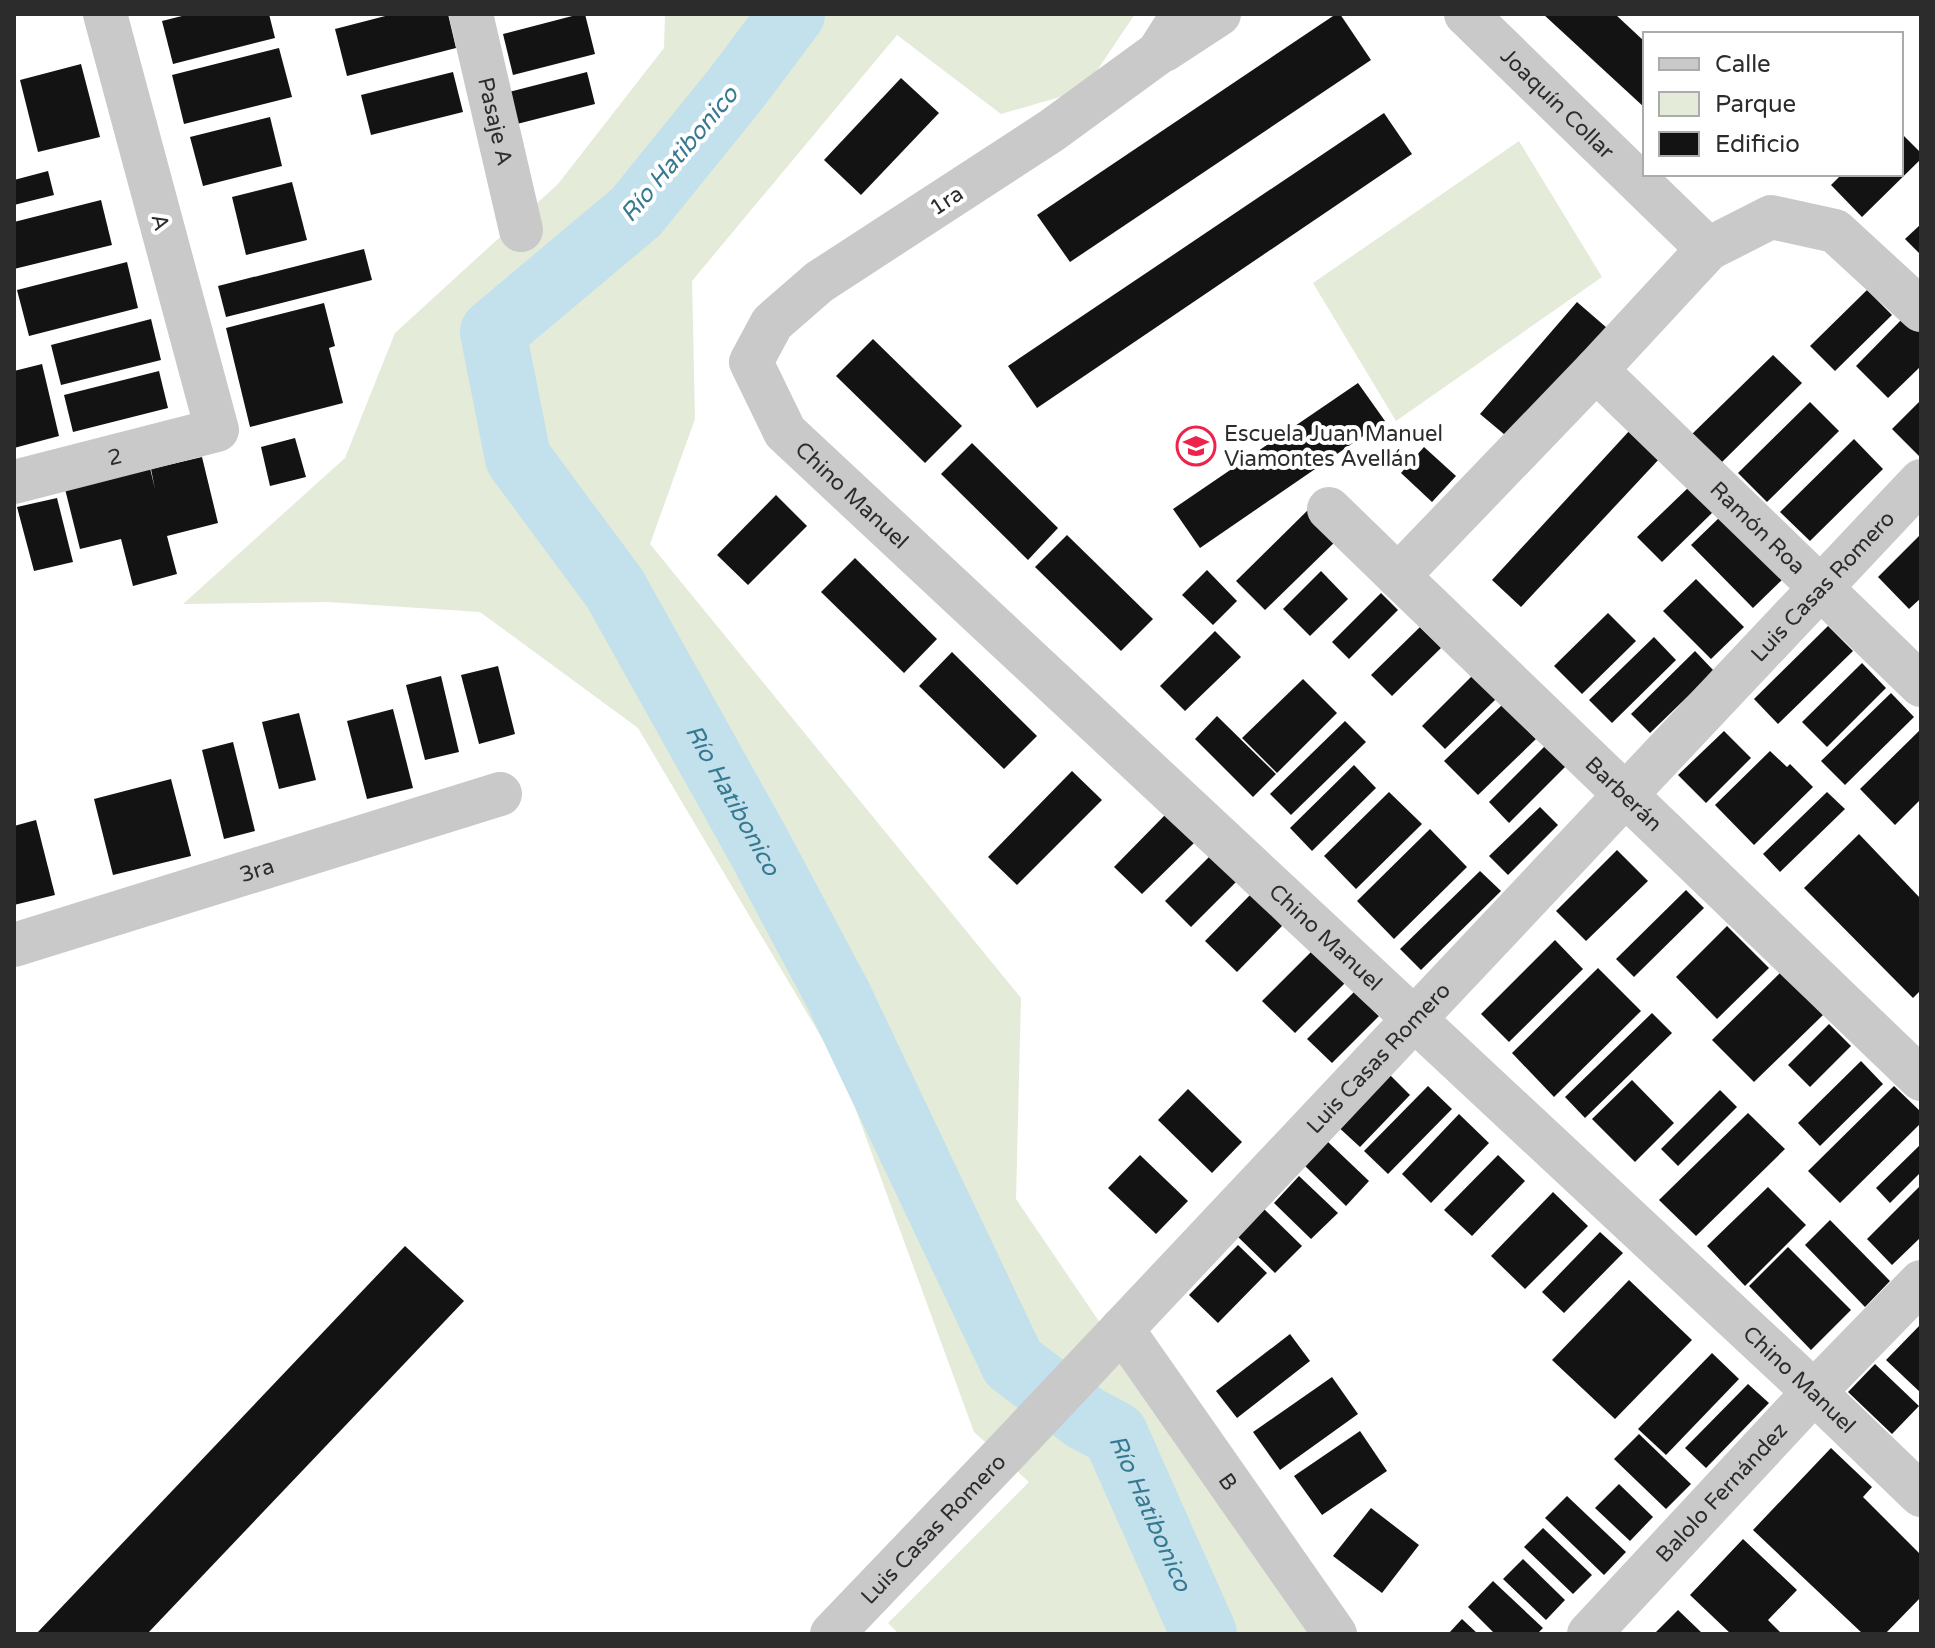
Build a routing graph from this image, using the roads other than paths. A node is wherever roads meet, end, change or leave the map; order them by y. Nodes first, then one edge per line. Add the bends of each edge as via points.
1 (105, 14) edge
2 (471, 14) edge
3 (1183, 14) edge
4 (1219, 14) edge
5 (1466, 14) edge
6 (1158, 53) junction
7 (521, 230) dead end
8 (1708, 249) junction
9 (1921, 310) edge
10 (751, 362) joint
11 (1596, 370) junction
12 (217, 430) joint
13 (1921, 481) edge
14 (14, 482) edge
15 (1329, 509) dead end
16 (1398, 576) junction
17 (1821, 587) junction
18 (1921, 685) edge
19 (500, 794) dead end
20 (1626, 794) junction
21 (14, 945) edge
22 (1413, 1020) junction
23 (1921, 1079) edge
24 (1921, 1282) edge
25 (1122, 1329) junction
26 (1814, 1392) junction
27 (1921, 1495) edge
28 (832, 1634) edge
29 (1335, 1634) edge
30 (1589, 1634) edge

1 - 12 street, A
2 - 7 street, Pasaje A
3 - 6 street, 1ra
4 - 6 street, 1ra
5 - 8 street, Joaquín Collar
6 - 10 street, 1ra via 1051,131 819,282 772,323
8 - 9 street via 1771,217 1835,231
8 - 11 street
10 - 22 street, Chino Manuel via 785,432
11 - 16 street
11 - 17 street, Ramón Roa
12 - 14 street, 2
13 - 17 street, Luis Casas Romero
15 - 16 street, Barberán
16 - 20 street, Barberán
17 - 18 street, Ramón Roa
17 - 20 street, Luis Casas Romero
19 - 21 street, 3ra
20 - 22 street, Luis Casas Romero
20 - 23 street, Barberán
22 - 25 street, Luis Casas Romero
22 - 26 street, Chino Manuel
24 - 26 street, Balolo Fernández
25 - 28 street, Luis Casas Romero
25 - 29 street, B
26 - 27 street, Chino Manuel
26 - 30 street, Balolo Fernández

